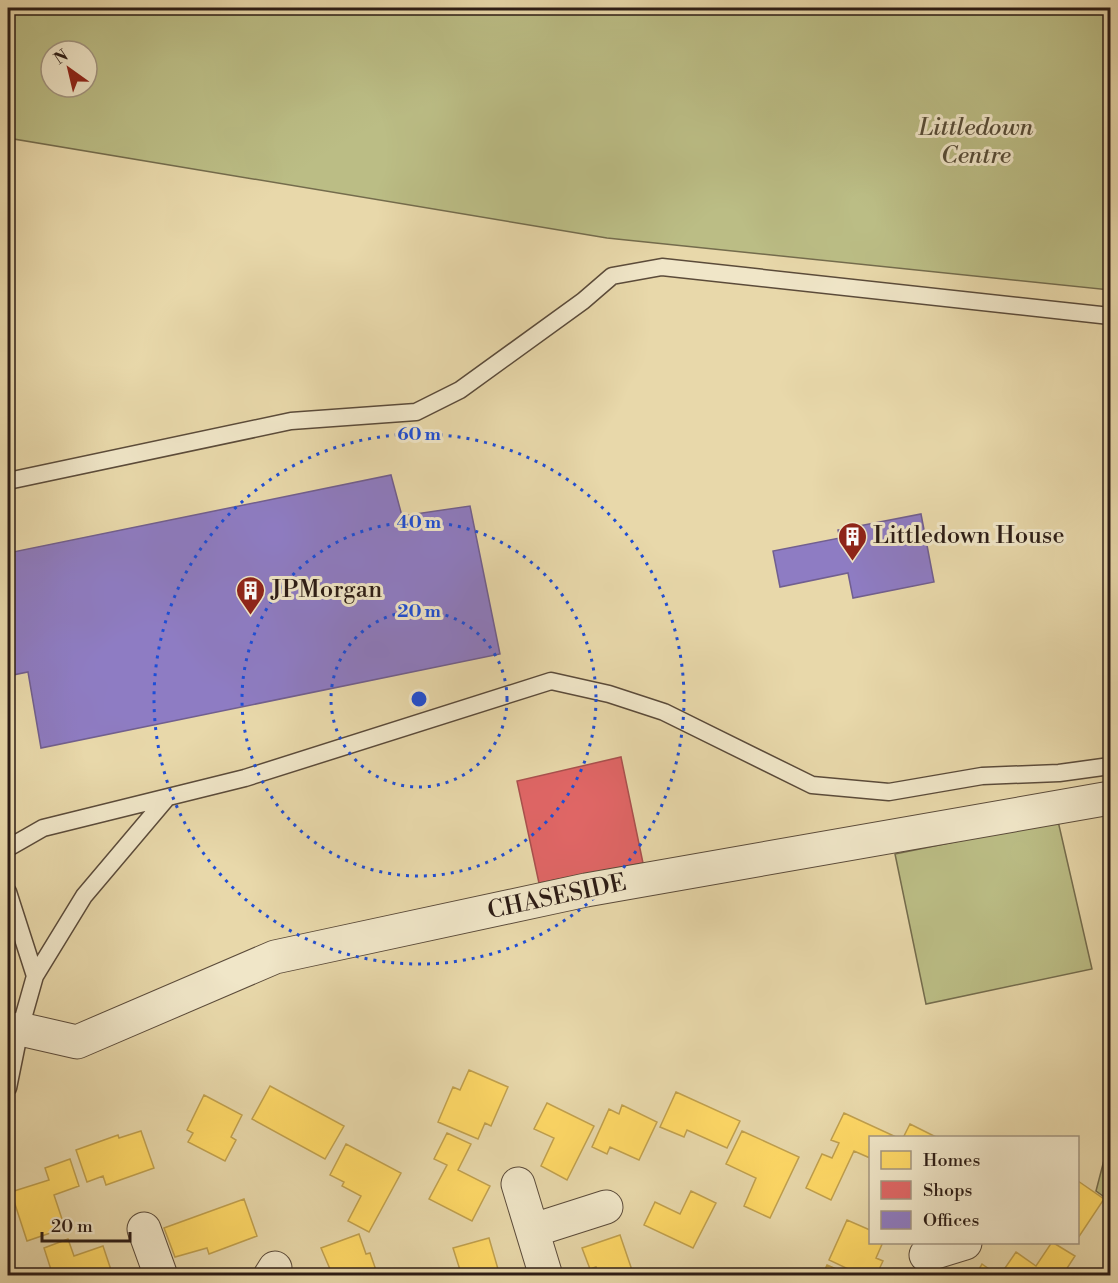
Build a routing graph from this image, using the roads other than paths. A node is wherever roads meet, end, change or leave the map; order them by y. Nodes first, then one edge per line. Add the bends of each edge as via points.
1 (1110, 316) edge
2 (8, 482) edge
3 (1110, 766) edge
4 (1110, 798) edge
5 (166, 799) junction
6 (8, 848) edge
7 (8, 892) edge
8 (35, 976) junction
9 (20, 1029) junction
10 (8, 1088) edge
11 (518, 1184) dead end
12 (606, 1207) dead end
13 (144, 1230) dead end
14 (534, 1230) junction
15 (962, 1244) edge
16 (920, 1258) edge
17 (161, 1275) edge
18 (546, 1275) edge

1 - 2 lane via 662,267 612,276 460,390 416,412 291,421
3 - 5 lane via 1059,773 982,776 889,792 812,785 664,712 551,681
4 - 9 street, CHASESIDE via 586,890 275,957 77,1042
5 - 6 lane via 43,828
5 - 8 lane via 84,896
7 - 8 lane
8 - 9 lane
9 - 10 lane
11 - 14 street
12 - 14 street
13 - 17 street
14 - 18 street
15 - 16 street

